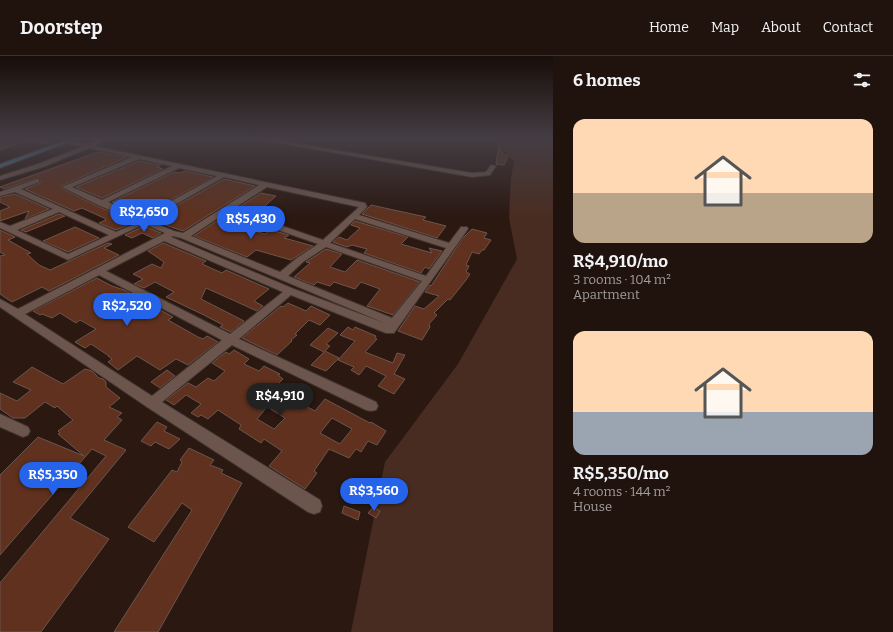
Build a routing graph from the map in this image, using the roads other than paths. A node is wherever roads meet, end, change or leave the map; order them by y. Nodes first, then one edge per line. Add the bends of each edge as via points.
1 (41, 165) edge
2 (54, 165) edge
3 (119, 165) edge
4 (179, 165) joint
5 (417, 165) edge
6 (493, 166) dead end
7 (23, 172) junction
8 (223, 175) junction
9 (0, 178) edge
10 (37, 181) dead end
11 (266, 184) junction
12 (15, 189) junction
13 (0, 194) edge
14 (101, 203) junction
15 (60, 209) junction
16 (226, 210) junction
17 (354, 216) junction
18 (141, 222) junction
19 (0, 225) edge
20 (464, 229) dead end
21 (8, 230) junction
22 (116, 235) junction
23 (167, 235) junction
24 (184, 236) junction
25 (324, 244) junction
26 (452, 247) junction
27 (99, 271) junction
28 (281, 277) junction
29 (428, 280) junction
30 (290, 291) junction
31 (0, 302) edge
32 (16, 314) junction
33 (394, 323) junction
34 (230, 339) junction
35 (152, 403) junction
36 (371, 406) dead end
37 (0, 420) edge
38 (23, 431) dead end
39 (314, 506) dead end

1 - 7 street
2 - 7 street
3 - 14 street via 66,187
4 - 8 street
4 - 14 street
5 - 6 street via 472,174 488,174
7 - 9 street
8 - 11 street
8 - 18 street
10 - 12 street
11 - 16 street
11 - 17 street via 362,205
12 - 13 street
12 - 15 street
14 - 18 street
15 - 21 street
15 - 22 street
16 - 24 street
16 - 25 street
17 - 25 street
17 - 26 street
18 - 22 street
18 - 23 street
19 - 21 street
20 - 26 street
21 - 22 street via 68,257
23 - 24 street
23 - 27 street
23 - 30 street
24 - 28 street
25 - 28 street
25 - 29 street
26 - 29 street
27 - 32 street
27 - 34 street
28 - 33 street
29 - 33 street
30 - 33 street via 390,330
30 - 34 street
31 - 32 street
32 - 35 street
34 - 35 street
34 - 36 street
35 - 39 street
37 - 38 street

